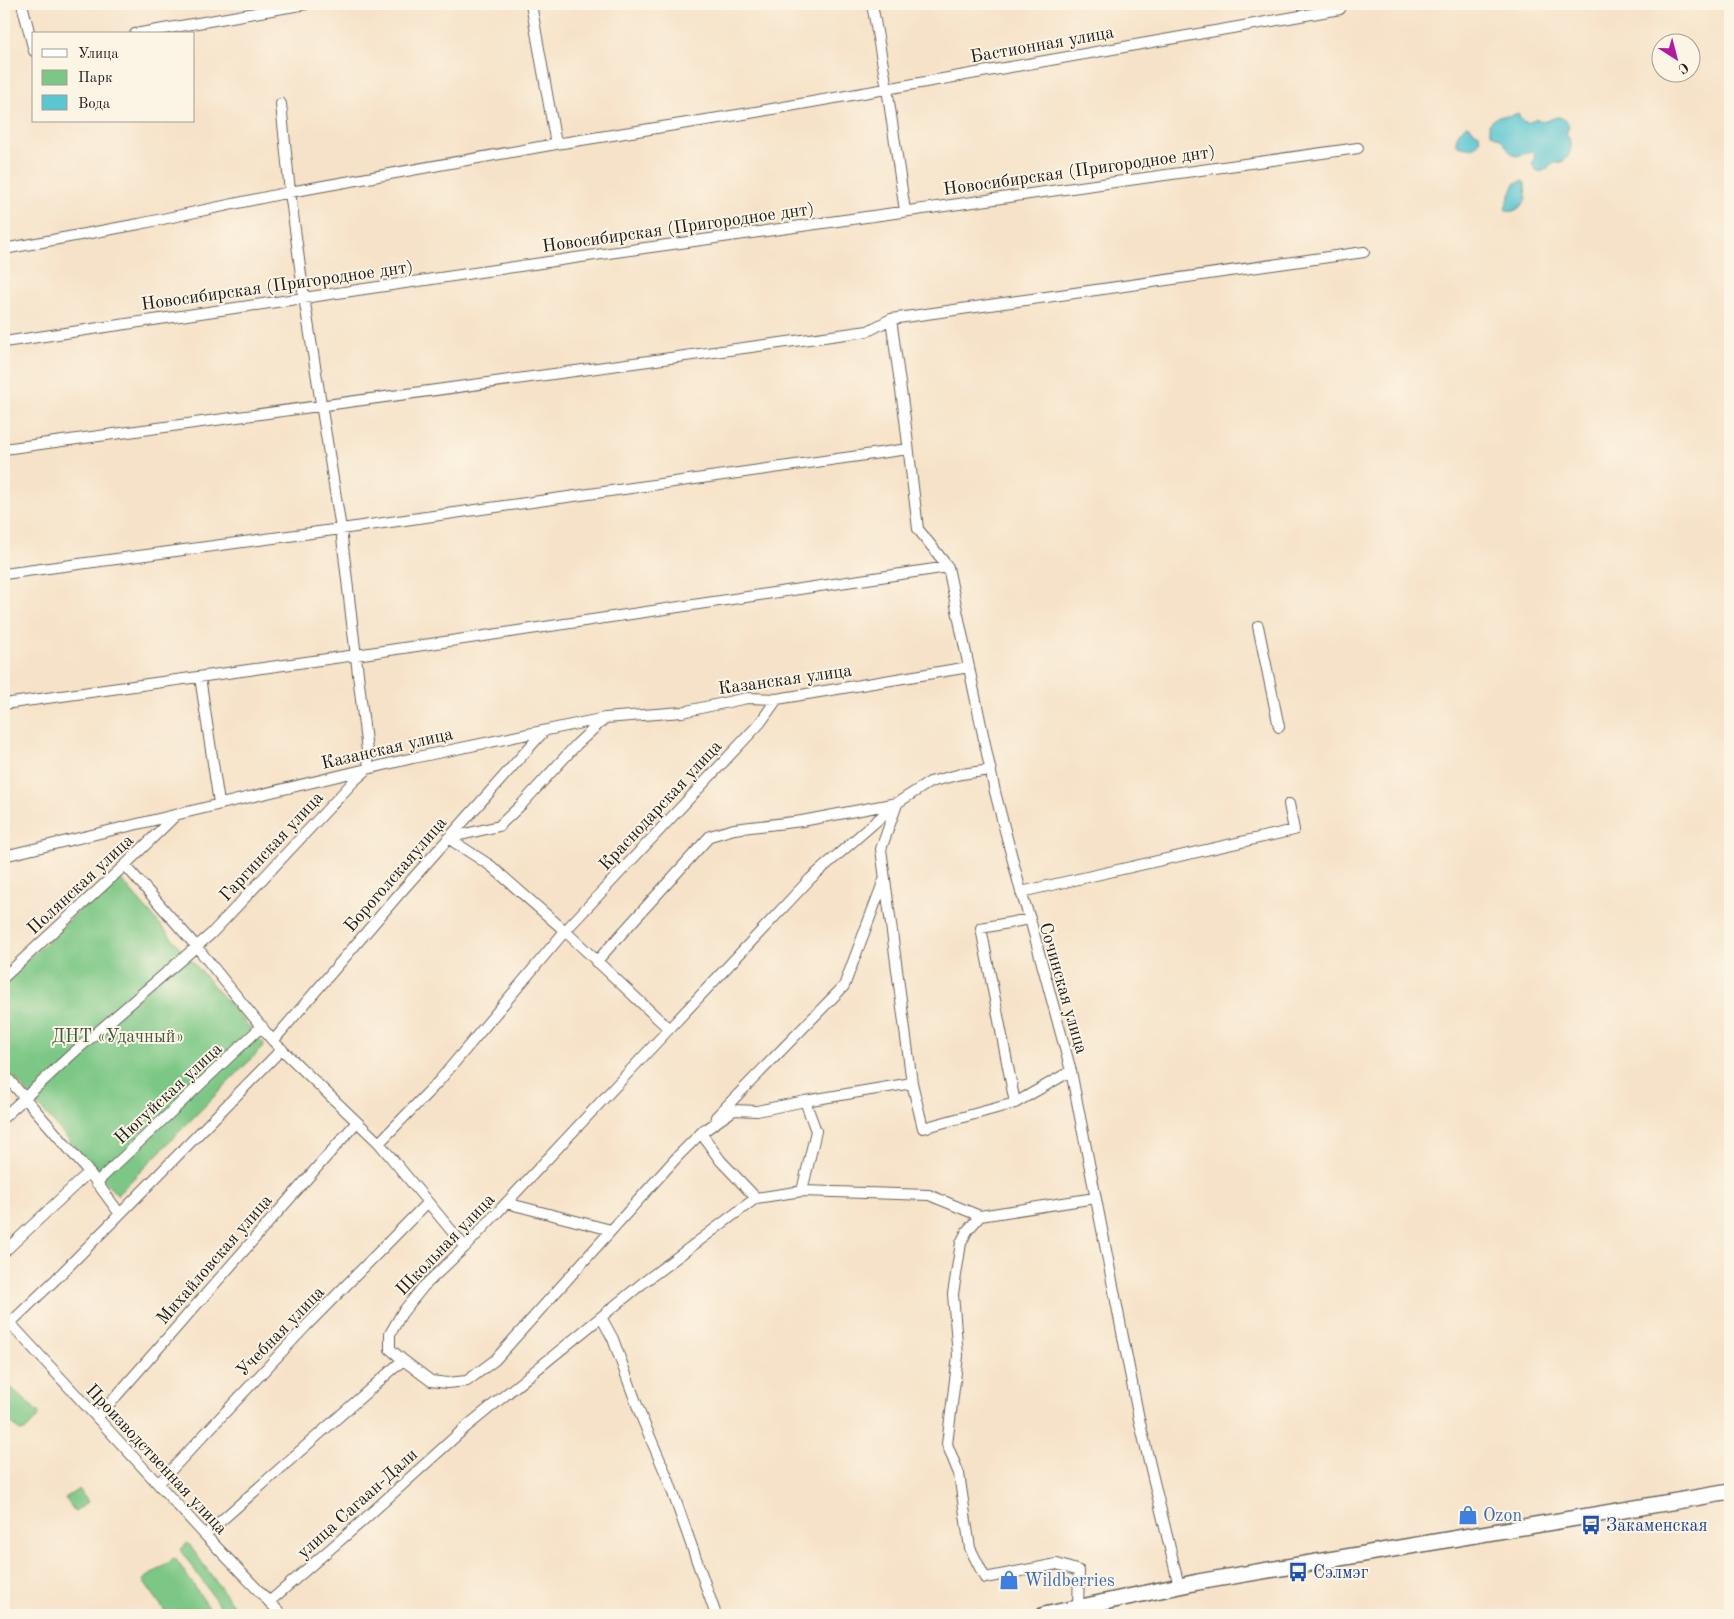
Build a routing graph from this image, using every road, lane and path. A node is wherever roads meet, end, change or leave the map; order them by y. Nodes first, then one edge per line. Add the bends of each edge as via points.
1 (22, 4) edge
2 (306, 4) edge
3 (532, 4) edge
4 (872, 4) edge
5 (1340, 9) dead end
6 (146, 32) edge
7 (32, 44) edge
8 (887, 88) junction
9 (281, 104) dead end
10 (556, 144) junction
11 (1358, 148) dead end
12 (290, 192) junction
13 (904, 211) junction
14 (4, 249) edge
15 (1364, 252) dead end
16 (304, 296) junction
17 (891, 319) junction
18 (4, 342) edge
19 (322, 406) junction
20 (4, 449) edge
21 (908, 449) junction
22 (341, 530) junction
23 (948, 567) junction
24 (4, 574) edge
25 (1258, 626) dead end
26 (356, 655) junction
27 (969, 667) junction
28 (200, 676) junction
29 (776, 699) junction
30 (4, 704) edge
31 (605, 718) junction
32 (1279, 727) dead end
33 (544, 731) junction
34 (370, 768) junction
35 (991, 770) junction
36 (219, 803) junction
37 (897, 803) junction
38 (1289, 804) dead end
39 (177, 814) junction
40 (448, 838) junction
41 (4, 856) edge
42 (125, 865) junction
43 (884, 880) junction
44 (1021, 892) junction
45 (1030, 919) junction
46 (564, 931) junction
47 (196, 946) junction
48 (596, 962) junction
49 (4, 977) edge
50 (262, 1026) junction
51 (669, 1029) junction
52 (274, 1041) junction
53 (282, 1049) junction
54 (1070, 1072) junction
55 (4, 1074) edge
56 (912, 1083) junction
57 (24, 1099) junction
58 (805, 1101) junction
59 (1015, 1103) junction
60 (4, 1117) edge
61 (356, 1123) junction
62 (701, 1132) junction
63 (379, 1143) junction
64 (89, 1172) junction
65 (96, 1183) junction
66 (802, 1191) junction
67 (756, 1198) junction
68 (1095, 1198) junction
69 (427, 1203) junction
70 (506, 1203) junction
71 (120, 1214) junction
72 (980, 1216) junction
73 (611, 1230) junction
74 (465, 1247) junction
75 (4, 1252) edge
76 (601, 1318) junction
77 (7, 1326) edge
78 (403, 1360) junction
79 (97, 1418) junction
80 (159, 1483) junction
81 (1730, 1492) edge
82 (205, 1535) junction
83 (1179, 1586) junction
84 (269, 1602) junction
85 (1078, 1608) junction
86 (282, 1615) edge
87 (716, 1615) edge
88 (1044, 1615) edge

1 - 7 street
2 - 6 street
3 - 10 street
4 - 8 street
5 - 8 street, Бастионная улица
8 - 10 street, Бастионная улица
8 - 13 street
9 - 12 street
10 - 12 street, Бастионная улица
11 - 13 street, Новосибирская (Пригородное днт)
12 - 14 street, Бастионная улица
12 - 16 street
13 - 16 street, Новосибирская (Пригородное днт)
15 - 17 street
16 - 18 street, Новосибирская (Пригородное днт)
16 - 19 street
17 - 19 street via 868,331
17 - 21 street
19 - 20 street
19 - 22 street
21 - 22 street
21 - 23 street via 918,529
22 - 24 street
22 - 26 street
23 - 26 street
23 - 27 street
25 - 32 street
26 - 28 street
26 - 34 street
27 - 29 street, Казанская улица
27 - 35 street
28 - 30 street
28 - 36 street
29 - 31 street, Казанская улица via 747,698 682,712
29 - 46 street, Краснодарская улица via 760,722
31 - 33 street, Казанская улица
31 - 40 street via 499,826
33 - 34 street, Казанская улица
33 - 40 street, Бороголскаяулица
34 - 36 street, Казанская улица
34 - 47 street, Гаргинская улица
35 - 37 street via 930,782
35 - 44 street
36 - 39 street, Казанская улица
37 - 43 street via 881,849
37 - 48 street via 802,821 734,829 710,836
37 - 51 street, Школьная улица via 810,879
38 - 44 street via 1294,830
39 - 41 street, Казанская улица
39 - 42 street, Полянская улица
40 - 46 street via 491,866
40 - 52 street, Бороголскаяулица
42 - 47 street
42 - 49 street, Полянская улица
43 - 56 street
43 - 62 street via 844,986
44 - 45 street
45 - 54 street, Сочинская улица
45 - 59 street, Сочинская улица via 981,928
46 - 48 street
46 - 63 street via 439,1081
47 - 50 street
47 - 57 street, Гаргинская улица
48 - 51 street
50 - 52 street
50 - 65 street, Нюгуйская улица
51 - 70 street, Школьная улица
52 - 53 street
53 - 61 street
53 - 71 street
54 - 59 street
54 - 68 street, Сочинская улица
55 - 57 street
56 - 58 street
56 - 59 street via 923,1128
57 - 60 street, Гаргинская улица
57 - 64 street
58 - 62 street via 757,1111 734,1110
58 - 66 street via 816,1132
61 - 63 street
61 - 79 street, Михайловская улица
62 - 67 street via 720,1160
62 - 73 street, Школьная улица
63 - 69 street
64 - 65 street
64 - 75 street
65 - 71 street
66 - 67 street
66 - 72 street via 930,1195
67 - 76 street, улица Сагаан-Дали
68 - 72 street
68 - 83 street, Сочинская улица via 1138,1419
69 - 74 street
69 - 80 street, Учебная улица
70 - 73 street
70 - 74 street, Школьная улица
71 - 77 street
72 - 85 street via 961,1243 953,1294 958,1356 948,1444 959,1474 970,1548 985,1578 1057,1564 1078,1571
73 - 78 street, Школьная улица via 494,1360 467,1381 431,1381
74 - 78 street, Школьная улица via 423,1287 390,1334 390,1349
76 - 84 street, улица Сагаан-Дали via 466,1427
76 - 87 street via 616,1347 668,1479
77 - 79 street, Производственная улица
78 - 82 street
79 - 80 street, Производственная улица
80 - 82 street, Производственная улица
81 - 83 main road
82 - 84 street, Производственная улица
83 - 85 main road
84 - 86 street, Производственная улица
85 - 88 main road

